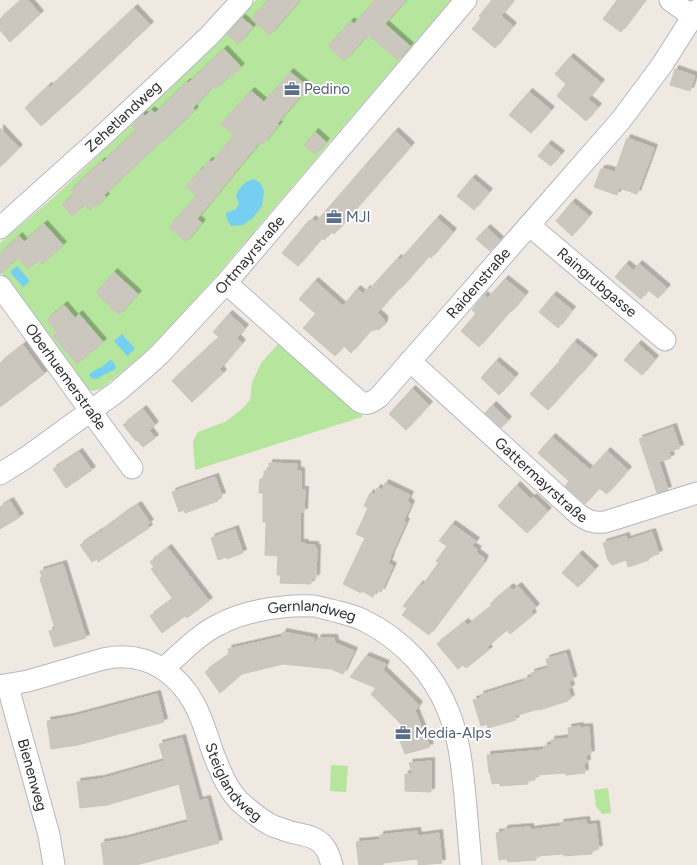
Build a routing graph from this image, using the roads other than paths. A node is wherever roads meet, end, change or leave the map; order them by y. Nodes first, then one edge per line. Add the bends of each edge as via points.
1 (242, 0) edge
2 (466, 0) edge
3 (670, 0) edge
4 (696, 15) edge
5 (529, 225) junction
6 (0, 228) edge
7 (226, 283) junction
8 (0, 286) edge
9 (665, 340) dead end
10 (410, 361) junction
11 (90, 411) junction
12 (132, 468) dead end
13 (0, 474) edge
14 (697, 493) edge
15 (163, 669) junction
16 (5, 686) edge
17 (54, 865) edge
18 (332, 865) edge
19 (471, 865) edge

1 - 6 street, Zehetlandweg via 209,36
2 - 7 street, Ortmayrstraße
3 - 4 street
4 - 5 street, Raidenstraße via 621,120
5 - 9 street, Raingrubgasse
5 - 10 street, Raidenstraße
7 - 10 street, Raidenstraße via 363,404 373,402 379,397
7 - 11 street, Ortmayrstraße via 148,365
8 - 11 street, Oberhuemerstraße
10 - 14 street, Gattermayrstraße via 578,514 590,521 605,522
11 - 12 street, Oberhuemerstraße
11 - 13 street, Ortmayrstraße
15 - 16 street via 137,658 114,656
15 - 18 street, Steiglandweg via 182,684 193,701 225,782 239,801 273,826 319,841 325,847
15 - 19 street, Gernlandweg via 208,630 220,623 234,617 282,606 319,607 346,613 387,634 418,661 449,711 462,763
16 - 17 street, Bienenweg via 12,698 49,835

